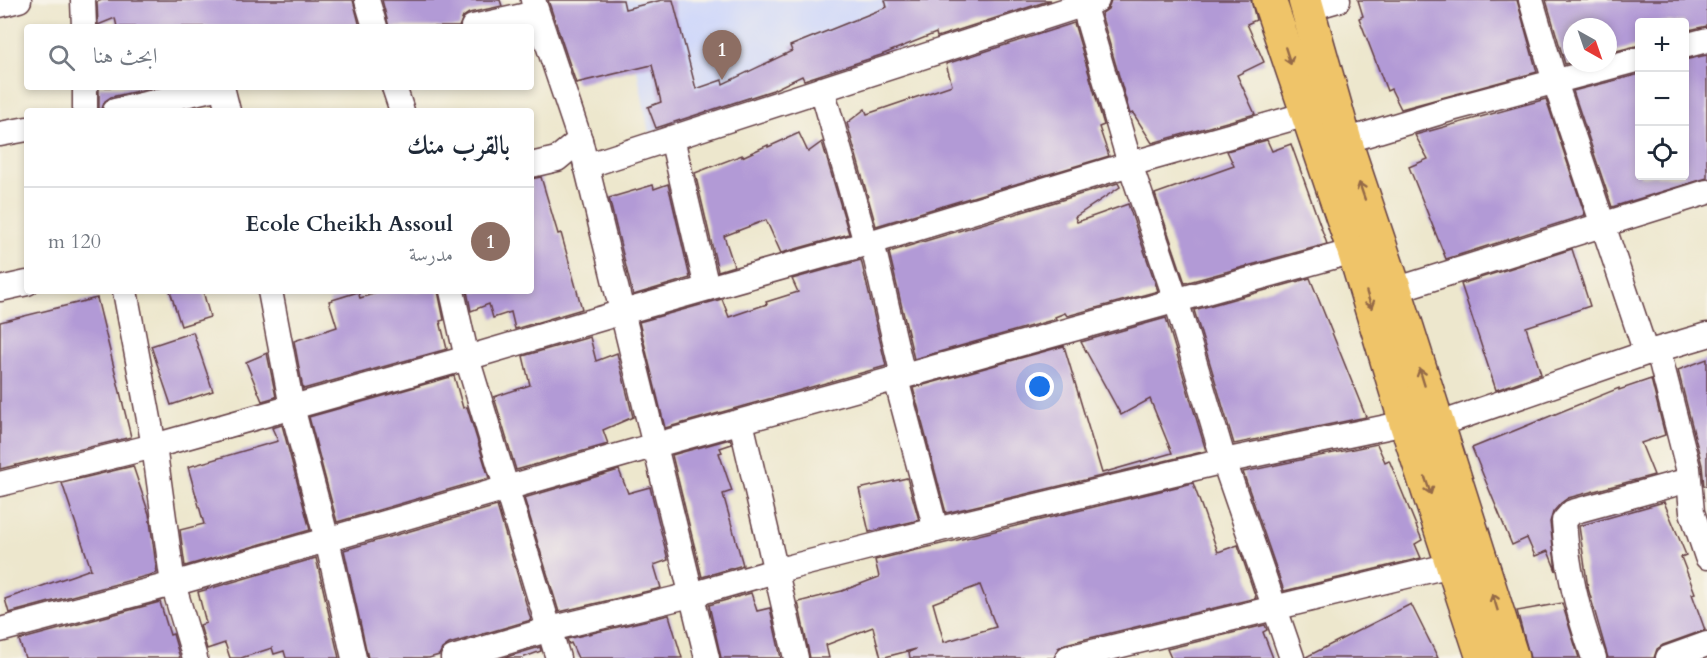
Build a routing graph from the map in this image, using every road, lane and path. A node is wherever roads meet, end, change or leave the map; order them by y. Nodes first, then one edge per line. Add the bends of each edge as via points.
1 (19, 0) edge
2 (83, 0) edge
3 (367, 0) edge
4 (1269, 0) edge
5 (1338, 0) edge
6 (1531, 0) edge
7 (1087, 2) edge
8 (1306, 4) edge
9 (0, 5) edge
10 (534, 7) edge
11 (84, 24) edge
12 (374, 24) edge
13 (482, 24) edge
14 (1707, 40) edge
15 (1689, 45) edge
16 (1635, 59) edge
17 (1555, 82) junction
18 (822, 89) junction
19 (85, 90) edge
20 (208, 90) edge
21 (222, 90) edge
22 (395, 90) edge
23 (85, 108) edge
24 (128, 108) edge
25 (227, 108) edge
26 (401, 108) edge
27 (1307, 114) junction
28 (24, 130) edge
29 (0, 134) edge
30 (672, 138) junction
31 (580, 140) junction
32 (1345, 141) junction
33 (534, 164) edge
34 (1130, 165) junction
35 (586, 166) junction
36 (1707, 192) edge
37 (1605, 225) junction
38 (869, 243) junction
39 (1354, 251) junction
40 (24, 284) edge
41 (707, 288) junction
42 (0, 290) edge
43 (1395, 290) junction
44 (126, 294) edge
45 (271, 294) edge
46 (453, 294) edge
47 (1176, 300) junction
48 (623, 312) junction
49 (1707, 335) edge
50 (1652, 351) junction
51 (467, 358) junction
52 (900, 378) junction
53 (292, 407) junction
54 (741, 422) junction
55 (1422, 424) junction
56 (656, 445) junction
57 (154, 446) junction
58 (1224, 462) junction
59 (1695, 471) edge
60 (0, 484) edge
61 (506, 489) junction
62 (936, 530) junction
63 (327, 540) junction
64 (1707, 558) edge
65 (1468, 561) junction
66 (775, 571) junction
67 (173, 584) junction
68 (690, 595) junction
69 (1274, 607) junction
70 (550, 629) junction
71 (0, 630) edge
72 (1707, 644) edge
73 (195, 658) edge
74 (354, 658) edge
75 (453, 658) edge
76 (558, 658) edge
77 (707, 658) edge
78 (796, 658) edge
79 (1068, 658) edge
80 (1292, 658) edge
81 (1483, 658) edge
82 (1512, 658) edge
83 (1594, 658) edge
84 (1668, 658) edge

1 - 9 street
2 - 11 street
3 - 12 street
4 -> 27 main road
5 - 8 street
6 - 17 street
7 - 18 street
7 - 34 street
8 - 32 main road
10 - 13 street
10 - 31 street
14 - 15 street
16 - 17 street
17 - 32 street
17 - 37 street
18 - 30 street
18 - 38 street
19 - 23 street
20 - 24 street
21 - 25 street
22 - 26 street
27 - 34 street
27 - 39 main road
28 - 29 street
30 - 35 street
30 - 41 street
31 - 33 street via 557,159
31 - 35 street
43 -> 32 main road
34 - 38 street
34 - 47 street
35 - 48 street
36 - 37 street
37 - 43 street
37 - 50 street
38 - 41 street
38 - 52 street
39 - 47 street
39 -> 55 main road
40 - 42 street
41 - 48 street
55 -> 43 main road
44 - 57 street
45 - 53 street
46 - 51 street
47 - 52 street
47 - 58 street
48 - 51 street
48 - 56 street
49 - 50 street
50 - 55 street
50 - 59 street
51 - 53 street
51 - 61 street
52 - 54 street
52 - 62 street
53 - 57 street
53 - 63 street
54 - 56 street
54 - 66 street
55 - 58 street
55 - 65 main road
56 - 61 street
56 - 68 street
57 - 60 street
57 - 67 street
58 - 62 street
58 - 69 street
59 - 64 street via 1692,512
59 - 83 street via 1572,512 1564,521 1578,612
61 - 63 street
61 - 70 street
62 - 66 street
63 - 67 street
63 - 74 street
65 - 69 street
65 - 81 main road
82 -> 65 main road
66 - 68 street
66 - 78 street
67 - 71 street
67 - 73 street
68 - 70 street
68 - 77 street
69 - 79 street
69 - 80 street
70 - 75 street
70 - 76 street
72 - 84 street

